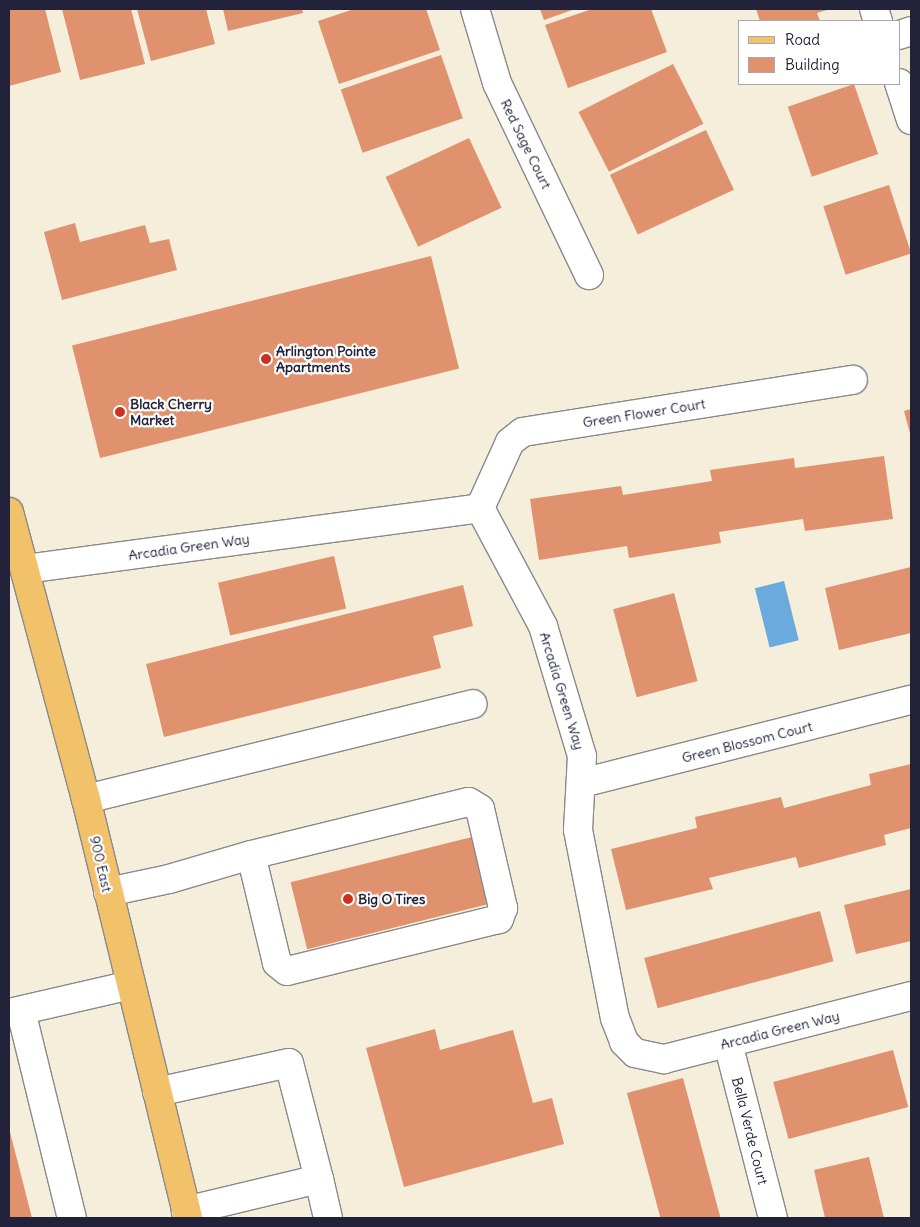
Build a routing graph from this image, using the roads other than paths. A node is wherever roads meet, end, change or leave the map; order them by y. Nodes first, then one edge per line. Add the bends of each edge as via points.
1 (475, 9) edge
2 (900, 85) edge
3 (911, 120) edge
4 (589, 275) dead end
5 (853, 380) dead end
6 (480, 508) junction
7 (9, 512) edge
8 (25, 569) junction
9 (911, 700) edge
10 (472, 704) dead end
11 (582, 783) junction
12 (86, 799) junction
13 (251, 855) junction
14 (108, 892) junction
15 (131, 985) junction
16 (911, 996) edge
17 (15, 1012) edge
18 (728, 1043) junction
19 (157, 1092) junction
20 (319, 1179) junction
21 (187, 1215) edge
22 (72, 1218) edge
23 (328, 1218) edge
24 (773, 1218) edge

1 - 4 street, Red Sage Court via 497,83
2 - 3 street
5 - 6 street, Green Flower Court via 523,432 510,442
6 - 8 street, Arcadia Green Way
6 - 11 street, Arcadia Green Way via 543,626 582,756
7 - 8 main road, 900 East
8 - 12 main road, 900 East
9 - 11 street, Green Blossom Court
10 - 12 street
11 - 18 street, Arcadia Green Way via 578,830 615,1018 624,1042 635,1053 664,1059
12 - 14 main road, 900 East
13 - 13 street via 469,802 480,809 503,908 499,919 287,971 277,963
13 - 14 street
14 - 15 main road, 900 East
15 - 17 street
15 - 19 main road, 900 East
16 - 18 street, Arcadia Green Way
17 - 22 street
18 - 24 street, Bella Verde Court
19 - 20 street via 289,1062
19 - 21 main road, 900 East
20 - 21 street
20 - 23 street

